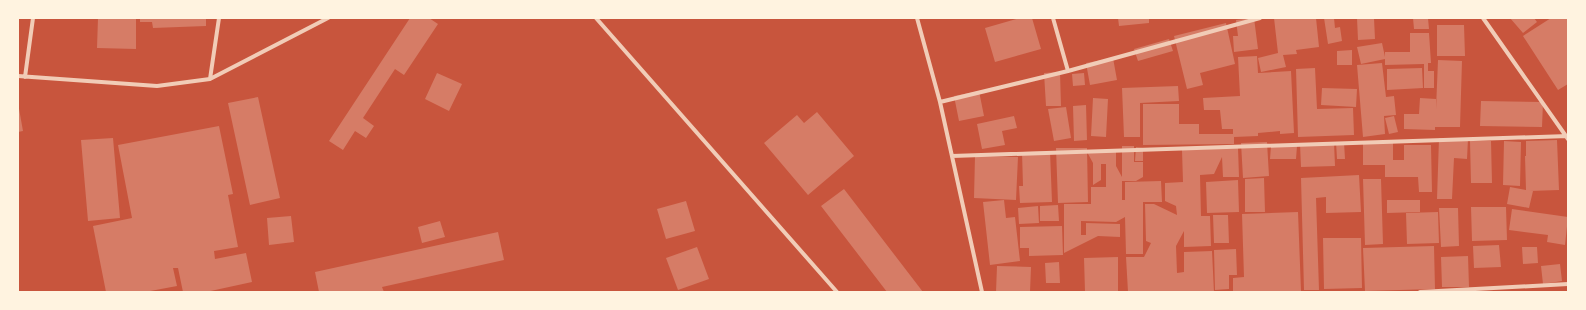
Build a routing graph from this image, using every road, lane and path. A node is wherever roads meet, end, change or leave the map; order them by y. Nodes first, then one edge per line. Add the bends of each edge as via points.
1 (33, 18) edge
2 (218, 18) edge
3 (328, 18) edge
4 (596, 18) edge
5 (917, 18) edge
6 (1053, 18) edge
7 (1260, 18) edge
8 (1483, 18) edge
9 (1068, 71) junction
10 (18, 76) edge
11 (25, 77) junction
12 (210, 80) junction
13 (940, 102) junction
14 (1567, 137) edge
15 (952, 156) junction
16 (1568, 284) edge
17 (837, 292) edge
18 (982, 292) edge
19 (1420, 292) edge

1 - 11 street
2 - 12 street
3 - 12 street
4 - 17 street
5 - 13 street
6 - 9 street
7 - 9 street
8 - 14 street
9 - 13 street
10 - 11 street
11 - 12 street via 157,86
13 - 15 street
14 - 15 street
15 - 18 street
16 - 19 street

